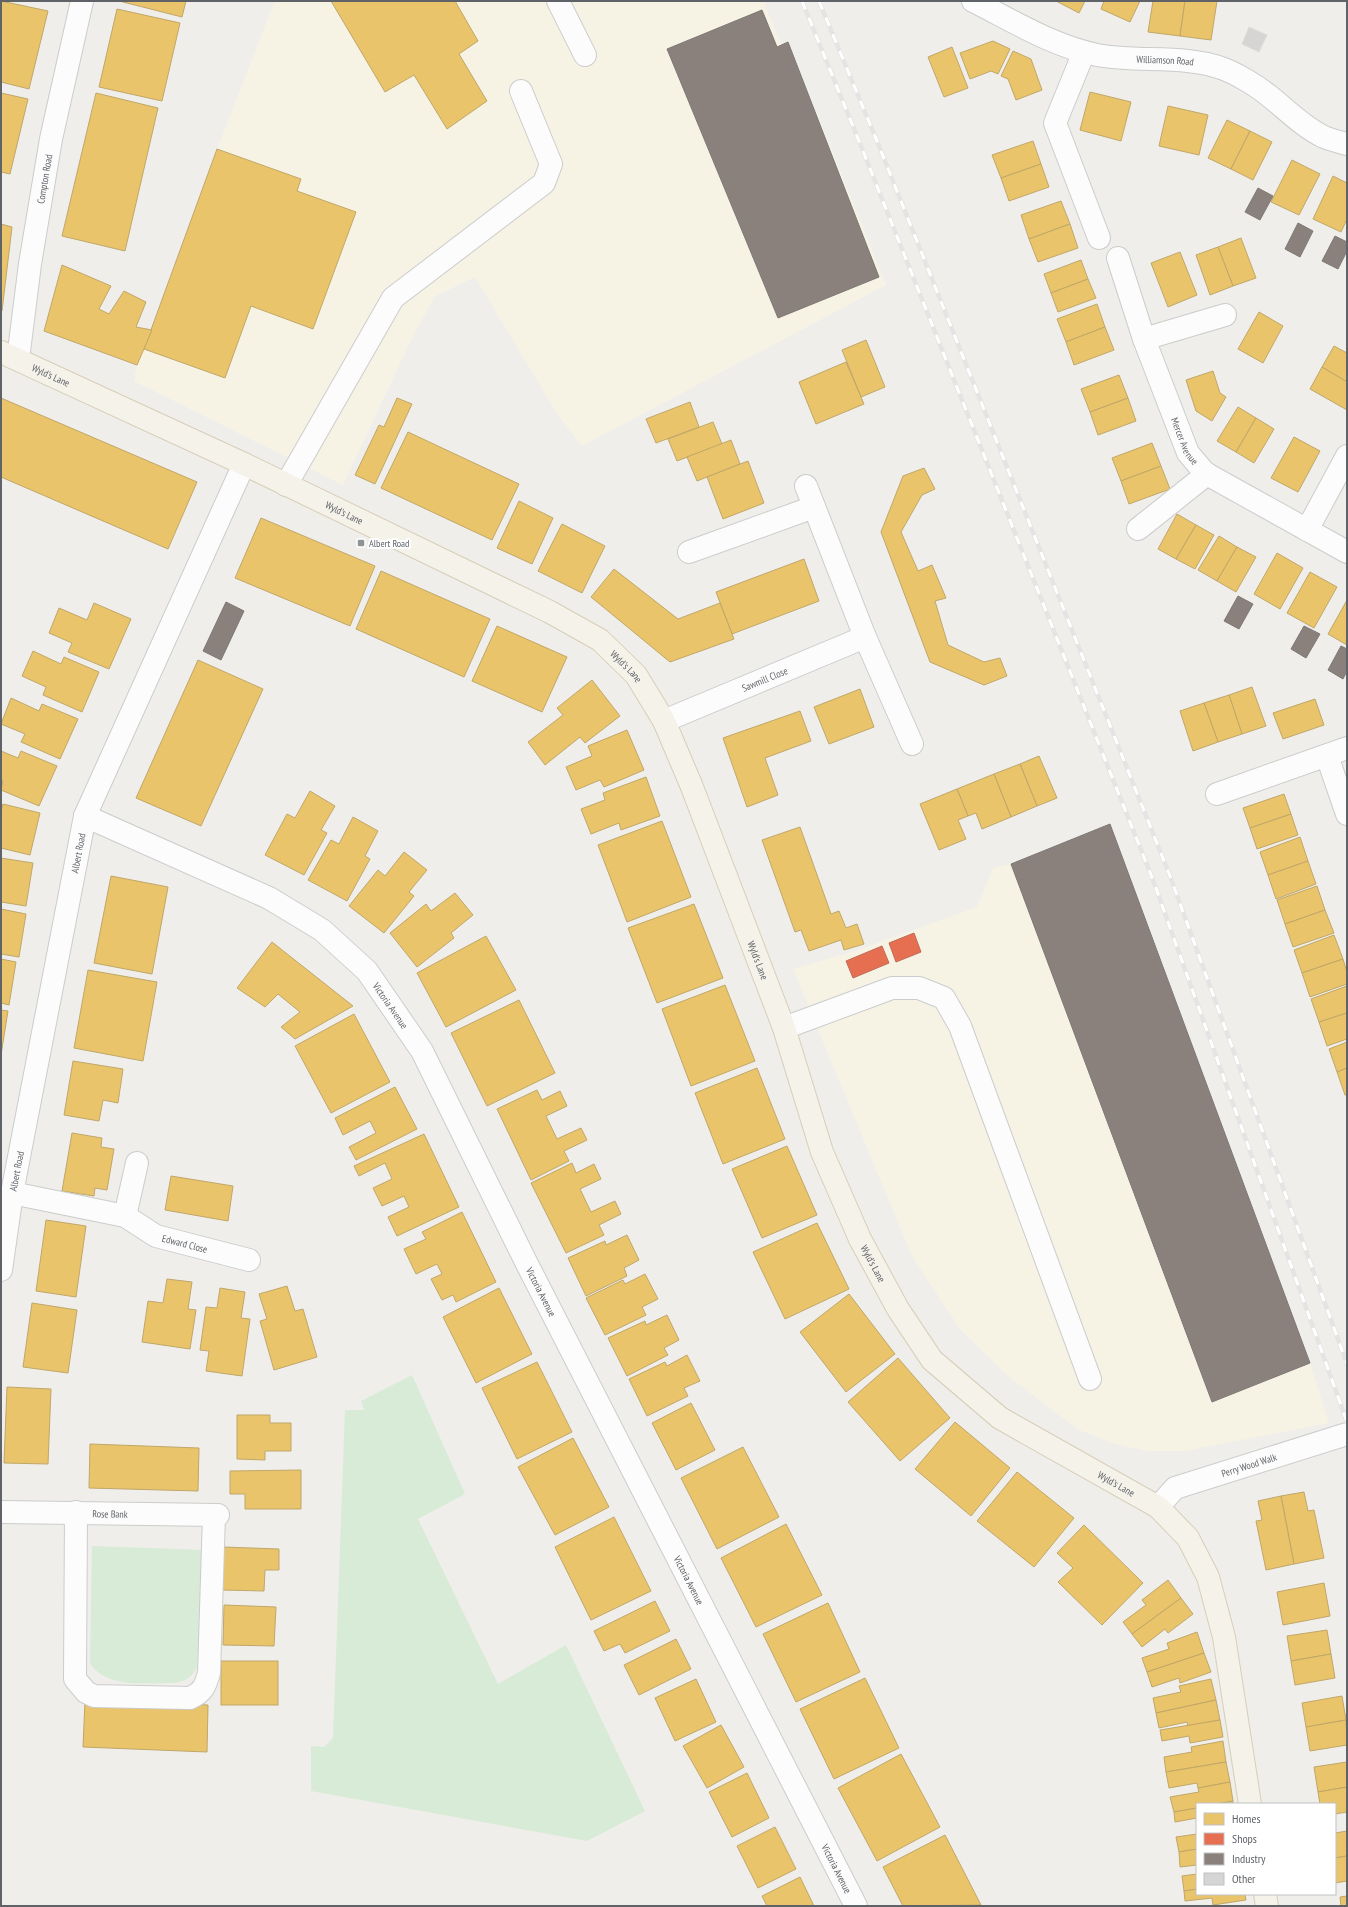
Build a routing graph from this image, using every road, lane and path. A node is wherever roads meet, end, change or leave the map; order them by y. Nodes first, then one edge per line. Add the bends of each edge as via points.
1 (82, 1) edge
2 (558, 1) edge
3 (973, 1) edge
4 (1084, 52) junction
5 (585, 55) dead end
6 (521, 91) dead end
7 (1347, 144) edge
8 (1099, 238) dead end
9 (1118, 258) dead end
10 (1225, 315) dead end
11 (1144, 339) junction
12 (9, 355) edge
13 (1347, 456) edge
14 (244, 464) junction
15 (1207, 474) junction
16 (286, 485) junction
17 (806, 486) dead end
18 (814, 507) junction
19 (1138, 529) dead end
20 (1307, 530) junction
21 (689, 552) dead end
22 (1347, 552) edge
23 (865, 637) junction
24 (664, 721) junction
25 (912, 744) dead end
26 (1347, 748) edge
27 (1327, 756) junction
28 (1217, 794) dead end
29 (1347, 814) edge
30 (85, 816) junction
31 (784, 1028) junction
32 (137, 1163) dead end
33 (12, 1193) junction
34 (125, 1216) junction
35 (248, 1260) dead end
36 (1, 1270) edge
37 (1090, 1379) dead end
38 (1347, 1434) edge
39 (1158, 1507) junction
40 (1, 1512) edge
41 (76, 1512) junction
42 (1250, 1803) edge
43 (1265, 1895) edge
44 (856, 1906) edge
45 (1266, 1906) edge

1 - 12 street, Compton Road via 51,138 30,264
2 - 5 street
3 - 4 street, Williamson Road via 1061,46
4 - 7 street, Williamson Road via 1124,59 1177,60 1224,69 1267,94 1299,121 1324,137
4 - 8 street via 1055,123
6 - 16 street via 551,164 544,184 393,298
9 - 11 street, Mercer Avenue
10 - 11 street
11 - 15 street, Mercer Avenue via 1188,453
12 - 14 main road, Wyld's Lane
13 - 20 street
14 - 16 main road, Wyld's Lane
14 - 30 street, Albert Road
15 - 19 street
15 - 20 street, Mercer Avenue
16 - 24 main road, Wyld's Lane via 550,612 600,640 636,675
17 - 18 street
18 - 21 street
18 - 23 street
20 - 22 street, Mercer Avenue
23 - 24 street, Sawmill Close
23 - 25 street
24 - 31 main road, Wyld's Lane via 692,787
26 - 27 street
27 - 28 street
27 - 29 street
30 - 33 street, Albert Road
30 - 44 street, Victoria Avenue via 269,898 322,930 367,971 422,1051 526,1262
31 - 37 street via 892,988 920,988 944,998 960,1026
31 - 39 main road, Wyld's Lane via 822,1152 860,1239 898,1309 932,1360 1000,1418
32 - 34 street
33 - 34 street, Edward Close
33 - 36 street, Albert Road
34 - 35 street, Edward Close via 156,1236
38 - 39 street, Perry Wood Walk via 1175,1488
39 - 42 main road, Wyld's Lane via 1188,1538 1208,1577 1224,1638
40 - 41 street, Rose Bank
41 - 41 street, Rose Bank via 216,1515 209,1673 199,1694 190,1698 94,1696 86,1692 75,1679
43 - 45 main road

